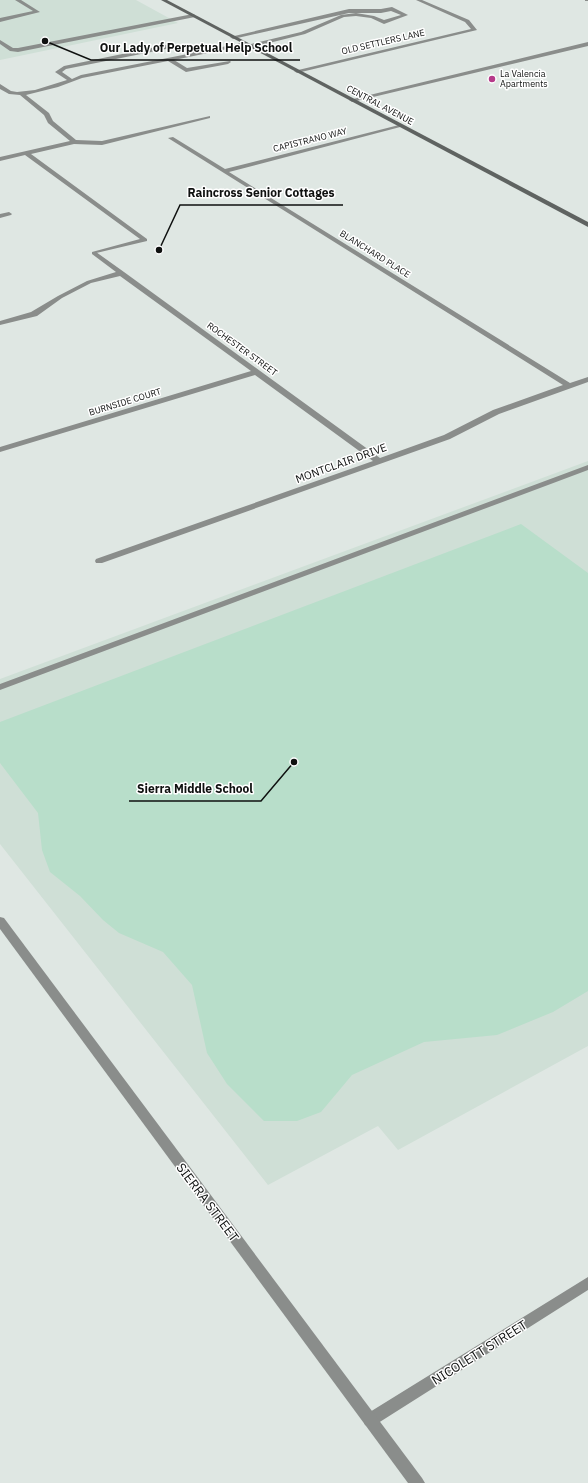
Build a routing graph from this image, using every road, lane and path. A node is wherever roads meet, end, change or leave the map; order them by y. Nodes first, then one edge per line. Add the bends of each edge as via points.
1 (16, 0) edge
2 (163, 0) edge
3 (418, 0) edge
4 (193, 16) junction
5 (0, 20) edge
6 (233, 37) junction
7 (0, 42) edge
8 (588, 44) edge
9 (247, 45) junction
10 (198, 53) junction
11 (169, 59) junction
12 (228, 62) dead end
13 (297, 71) junction
14 (72, 81) junction
15 (0, 86) edge
16 (21, 93) junction
17 (352, 100) junction
18 (208, 117) dead end
19 (401, 126) junction
20 (171, 138) dead end
21 (74, 142) junction
22 (26, 152) junction
23 (0, 159) edge
24 (225, 171) junction
25 (9, 214) dead end
26 (0, 216) edge
27 (588, 225) edge
28 (122, 273) junction
29 (0, 324) edge
30 (256, 372) junction
31 (588, 378) edge
32 (568, 385) junction
33 (0, 450) edge
34 (378, 461) junction
35 (588, 467) edge
36 (99, 561) dead end
37 (0, 687) edge
38 (2, 927) edge
39 (588, 1283) edge
40 (370, 1420) junction
41 (417, 1483) edge

1 - 5 street via 37,12
2 - 4 main road, CENTRAL AVENUE
3 - 13 street, OLD SETTLERS LANE via 467,21 474,30
4 - 6 main road, CENTRAL AVENUE
4 - 7 street via 18,50 12,50
6 - 9 main road, CENTRAL AVENUE
6 - 9 street via 349,11 392,9 406,15 384,22 356,14 343,16 304,33
8 - 17 street
9 - 10 street
9 - 13 main road, CENTRAL AVENUE
10 - 11 street
10 - 14 street via 183,47 171,46 64,68 58,72
11 - 12 street via 186,70
11 - 14 street
13 - 17 main road, CENTRAL AVENUE
14 - 16 street
15 - 16 street via 9,92
16 - 21 street via 48,114 50,122
17 - 19 main road, CENTRAL AVENUE
18 - 21 street via 102,143
19 - 24 street, CAPISTRANO WAY
19 - 27 main road, CENTRAL AVENUE
20 - 24 street, BLANCHARD PLACE
21 - 22 street
22 - 23 street
22 - 28 street, ROCHESTER STREET via 145,240 94,253
24 - 32 street, BLANCHARD PLACE
25 - 26 street
28 - 29 street via 89,282 34,314
28 - 30 street, ROCHESTER STREET
30 - 33 street, BURNSIDE COURT
30 - 34 street, ROCHESTER STREET
31 - 32 street, MONTCLAIR DRIVE
32 - 34 street, MONTCLAIR DRIVE via 496,412 447,437
34 - 36 street, MONTCLAIR DRIVE
35 - 37 street
38 - 40 street, SIERRA STREET
39 - 40 street, NICOLETT STREET
40 - 41 street, SIERRA STREET

